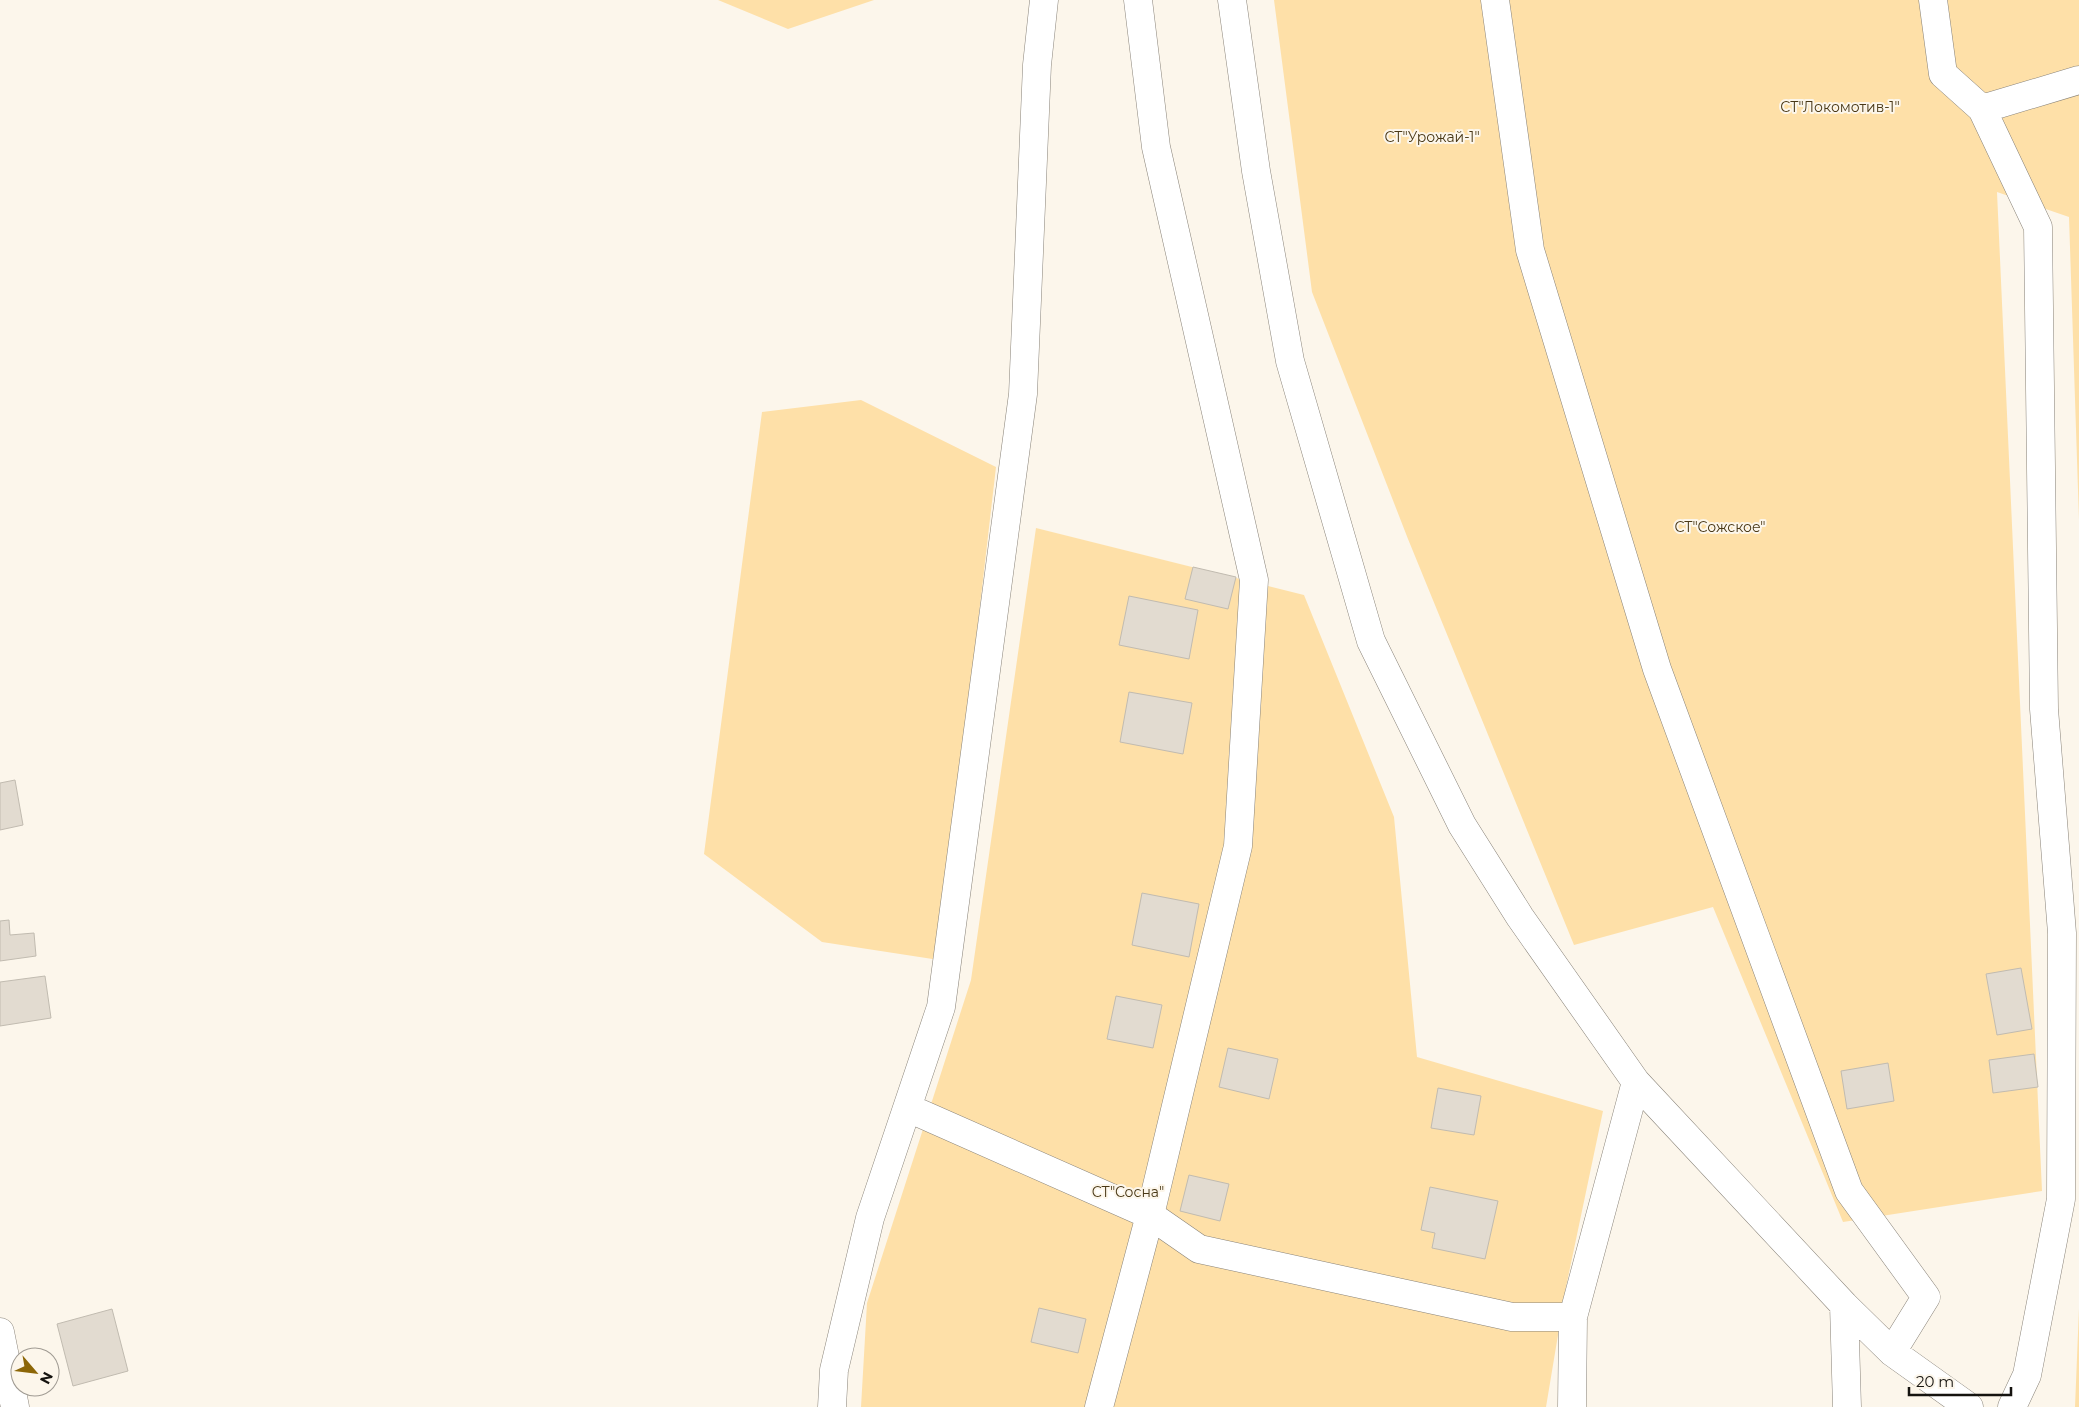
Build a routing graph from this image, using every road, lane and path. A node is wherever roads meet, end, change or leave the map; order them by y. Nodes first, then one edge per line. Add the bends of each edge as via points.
1 (1044, 0) edge
2 (1138, 0) edge
3 (1232, 0) edge
4 (1495, 0) edge
5 (1933, 0) edge
6 (2079, 80) edge
7 (1982, 109) junction
8 (1636, 1082) junction
9 (908, 1108) junction
10 (1150, 1215) junction
11 (1844, 1305) junction
12 (1573, 1317) junction
13 (0, 1332) edge
14 (1892, 1352) junction
15 (1950, 1403) edge
16 (15, 1407) edge
17 (832, 1407) edge
18 (1099, 1407) edge
19 (1572, 1407) edge
20 (1847, 1407) edge
21 (2012, 1407) edge

1 - 9 street via 1037,66 1023,394 941,1007
2 - 10 street via 1156,147 1254,580 1238,846
3 - 8 street via 1256,172 1290,361 1371,641 1462,825 1520,917
4 - 14 street via 1530,250 1657,669 1849,1191 1926,1297
5 - 7 street via 1943,74
6 - 7 street
7 - 21 street via 2038,227 2044,709 2062,933 2061,1198 2027,1375
8 - 11 street
8 - 12 street
9 - 10 street
9 - 17 street via 870,1218 834,1370
10 - 12 street via 1199,1249 1512,1317
10 - 18 street
11 - 14 street
11 - 20 street
12 - 19 street
13 - 16 street
14 - 15 street

